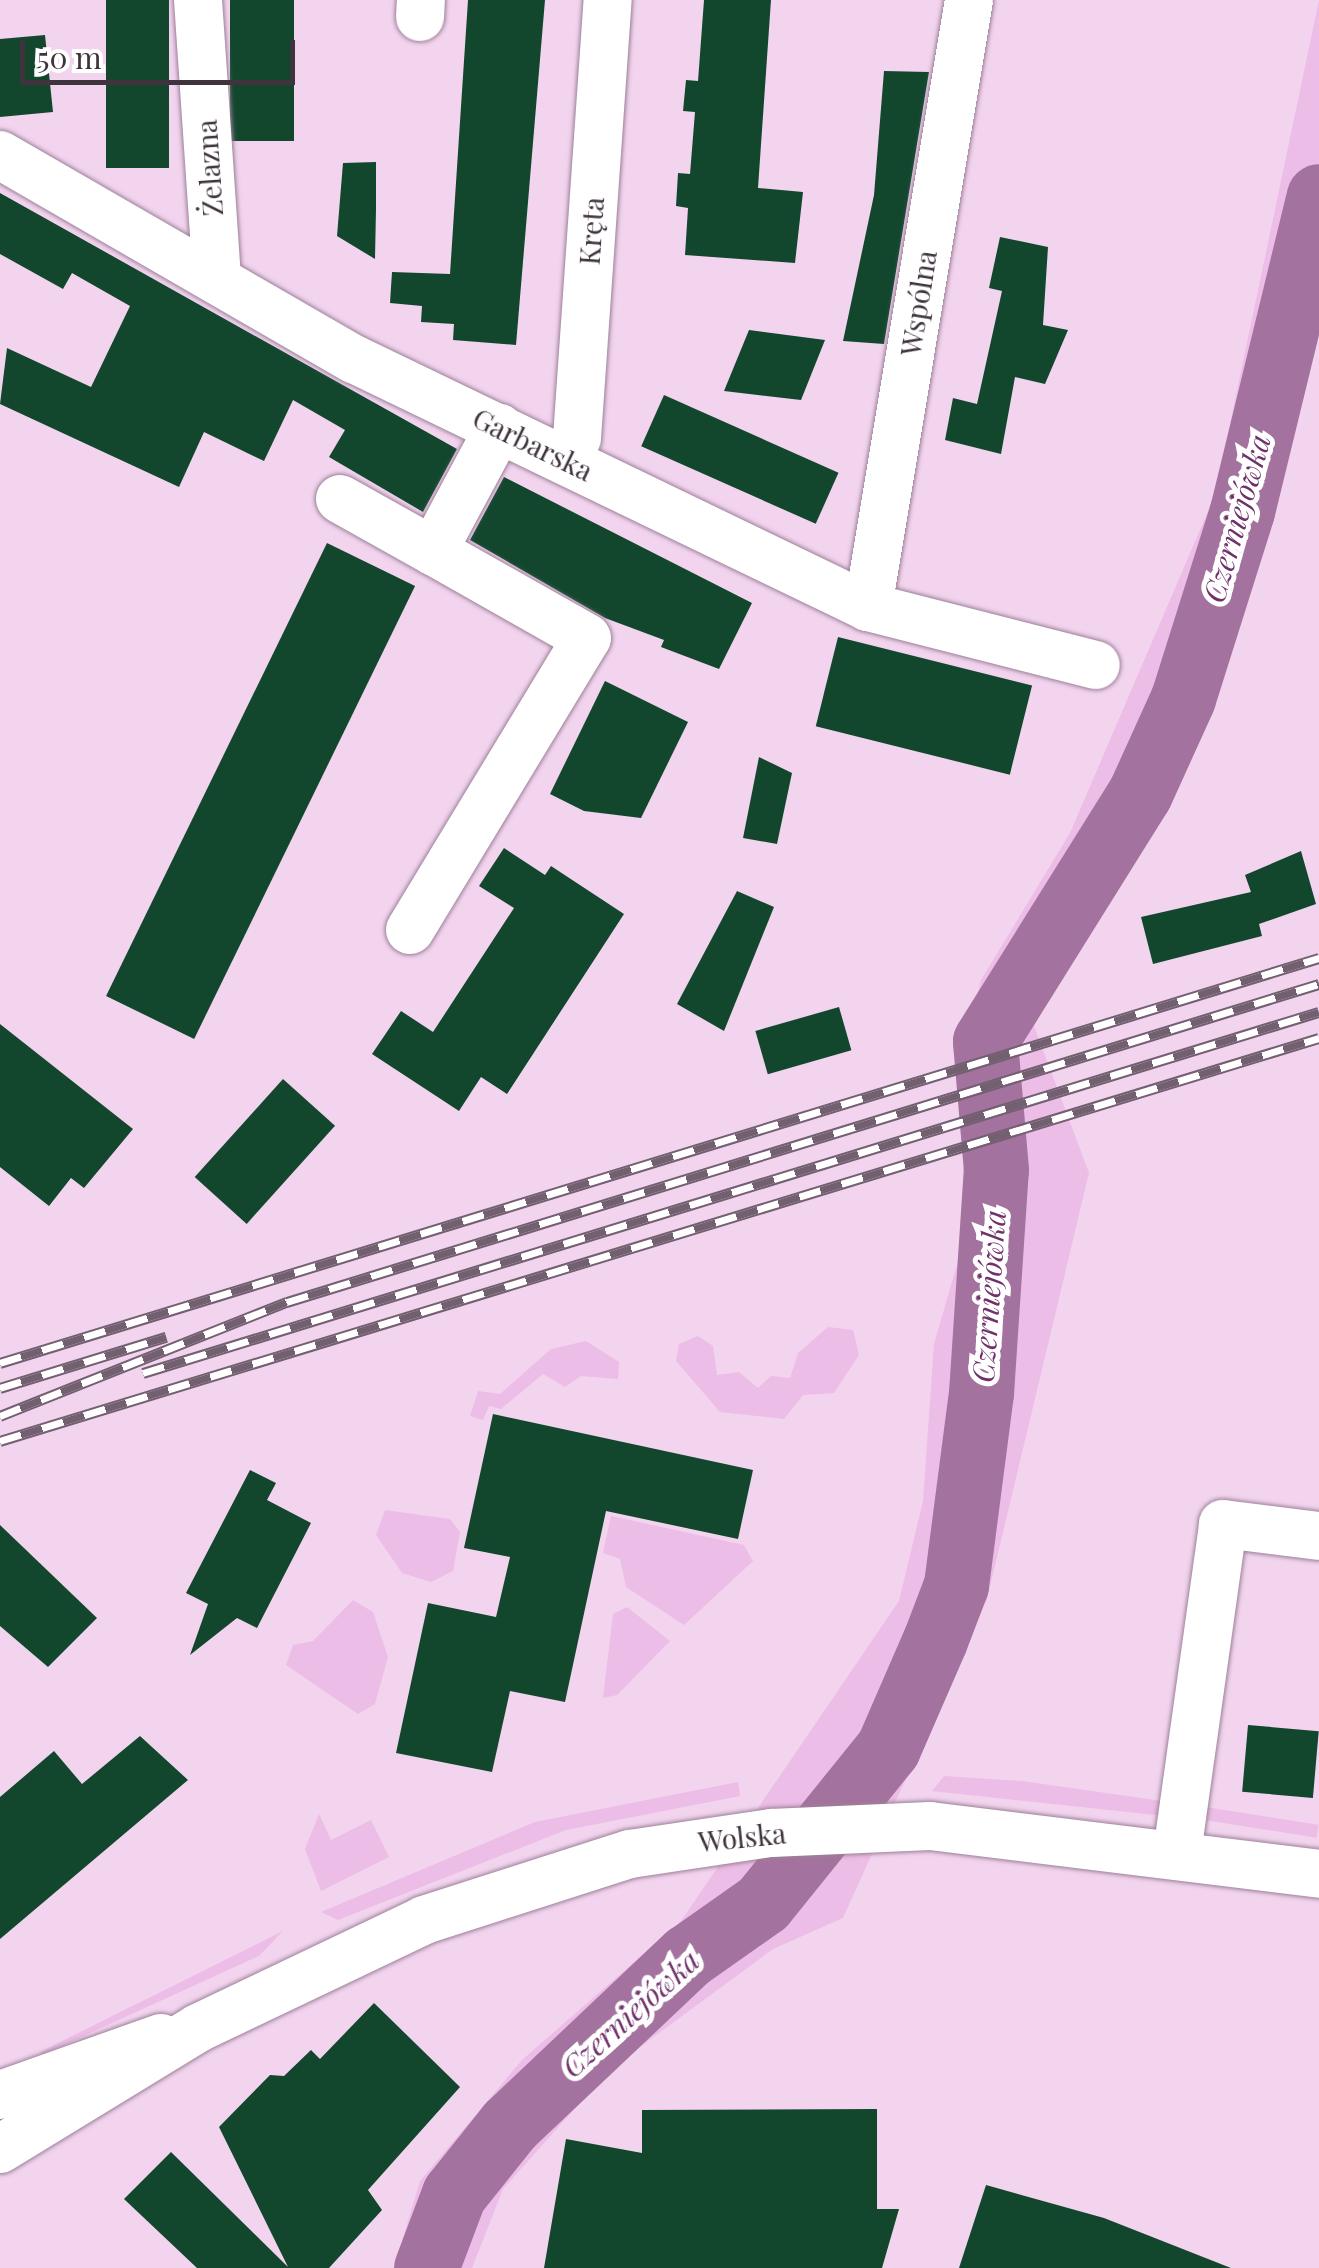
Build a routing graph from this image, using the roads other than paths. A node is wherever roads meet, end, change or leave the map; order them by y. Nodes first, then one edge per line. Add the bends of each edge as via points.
1 (198, 0) edge
2 (608, 0) edge
3 (969, 0) edge
4 (0, 155) edge
5 (216, 277) junction
6 (499, 428) junction
7 (567, 460) junction
8 (340, 500) dead end
9 (433, 550) junction
10 (868, 607) junction
11 (1096, 664) dead end
12 (410, 930) dead end
13 (1319, 1536) edge
14 (1177, 1853) junction
15 (1319, 1874) edge
16 (198, 2028) junction
17 (0, 2094) edge
18 (0, 2149) edge

1 - 5 street, Żelazna
2 - 7 street, Kręta via 577,438
3 - 10 street, Wspólna
4 - 5 street, Garbarska
5 - 6 street, Garbarska via 354,359
6 - 7 street, Garbarska
6 - 9 street
7 - 10 street, Garbarska
8 - 9 street
9 - 12 street via 586,638
10 - 11 street, Garbarska
13 - 14 street via 1222,1524
14 - 15 street, Wolska
14 - 16 street, Wolska via 898,1826 694,1842 478,1899
16 - 17 street, Wolska
16 - 18 street, Wolska

